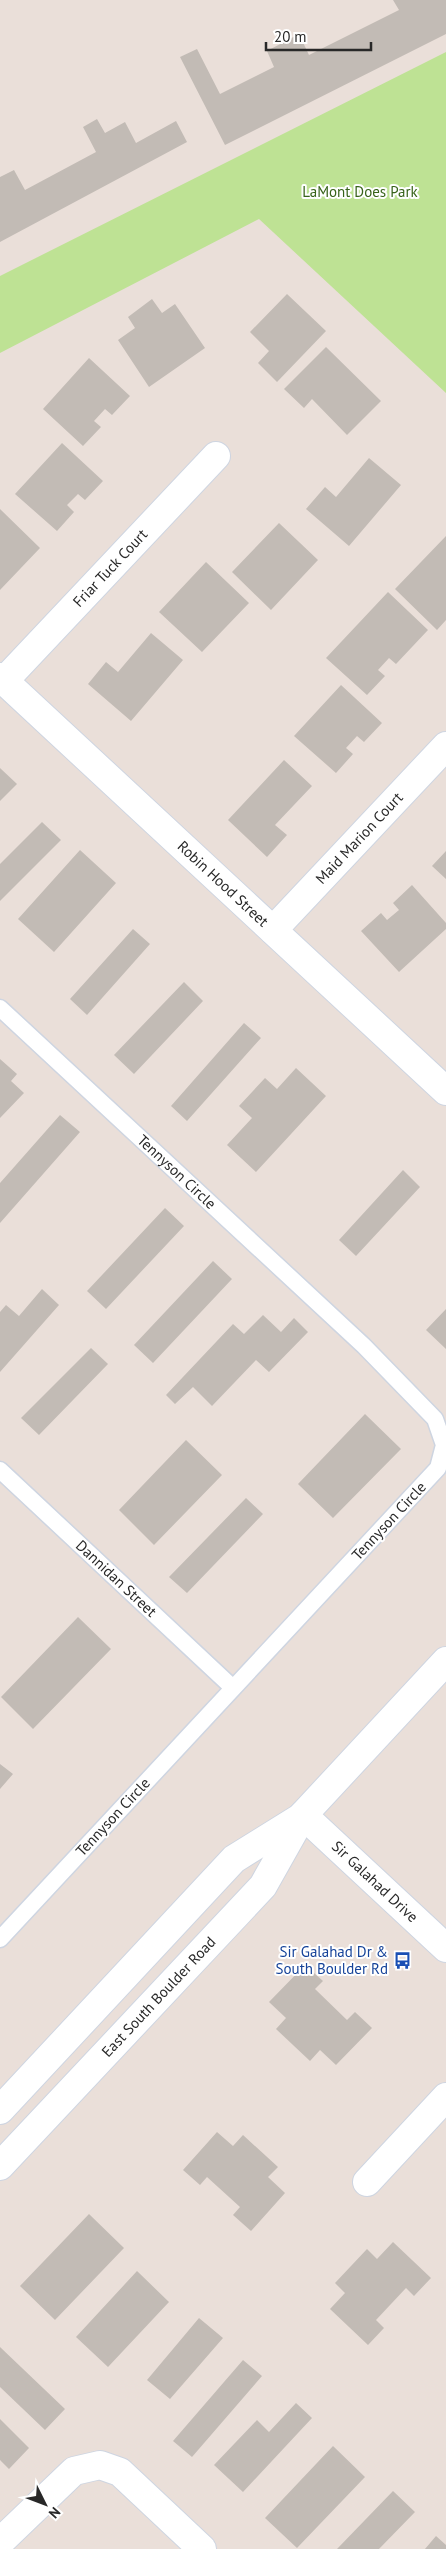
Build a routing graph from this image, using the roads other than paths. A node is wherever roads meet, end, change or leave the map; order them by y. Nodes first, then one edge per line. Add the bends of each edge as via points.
1 (216, 456) dead end
2 (2, 679) edge
3 (446, 746) edge
4 (273, 930) junction
5 (0, 1008) edge
6 (446, 1091) edge
7 (0, 1470) edge
8 (446, 1661) edge
9 (232, 1687) junction
10 (303, 1816) junction
11 (0, 1939) edge
12 (446, 1948) edge
13 (446, 2096) edge
14 (0, 2110) edge
15 (0, 2166) edge
16 (367, 2182) dead end
17 (0, 2542) edge
18 (202, 2549) edge

1 - 2 street, Friar Tuck Court
2 - 4 street, Robin Hood Street
3 - 4 street, Maid Marion Court
4 - 6 street, Robin Hood Street
5 - 9 lane, Tennyson Circle via 364,1346 435,1419 444,1445 438,1468
7 - 9 lane, Dannidan Street
8 - 10 street, East South Boulder Road
9 - 11 lane, Tennyson Circle
10 - 12 street, Sir Galahad Drive
10 - 14 street, East South Boulder Road via 234,1859
10 - 15 street, East South Boulder Road via 263,1886
13 - 16 street
17 - 18 street via 74,2471 100,2465 120,2472

